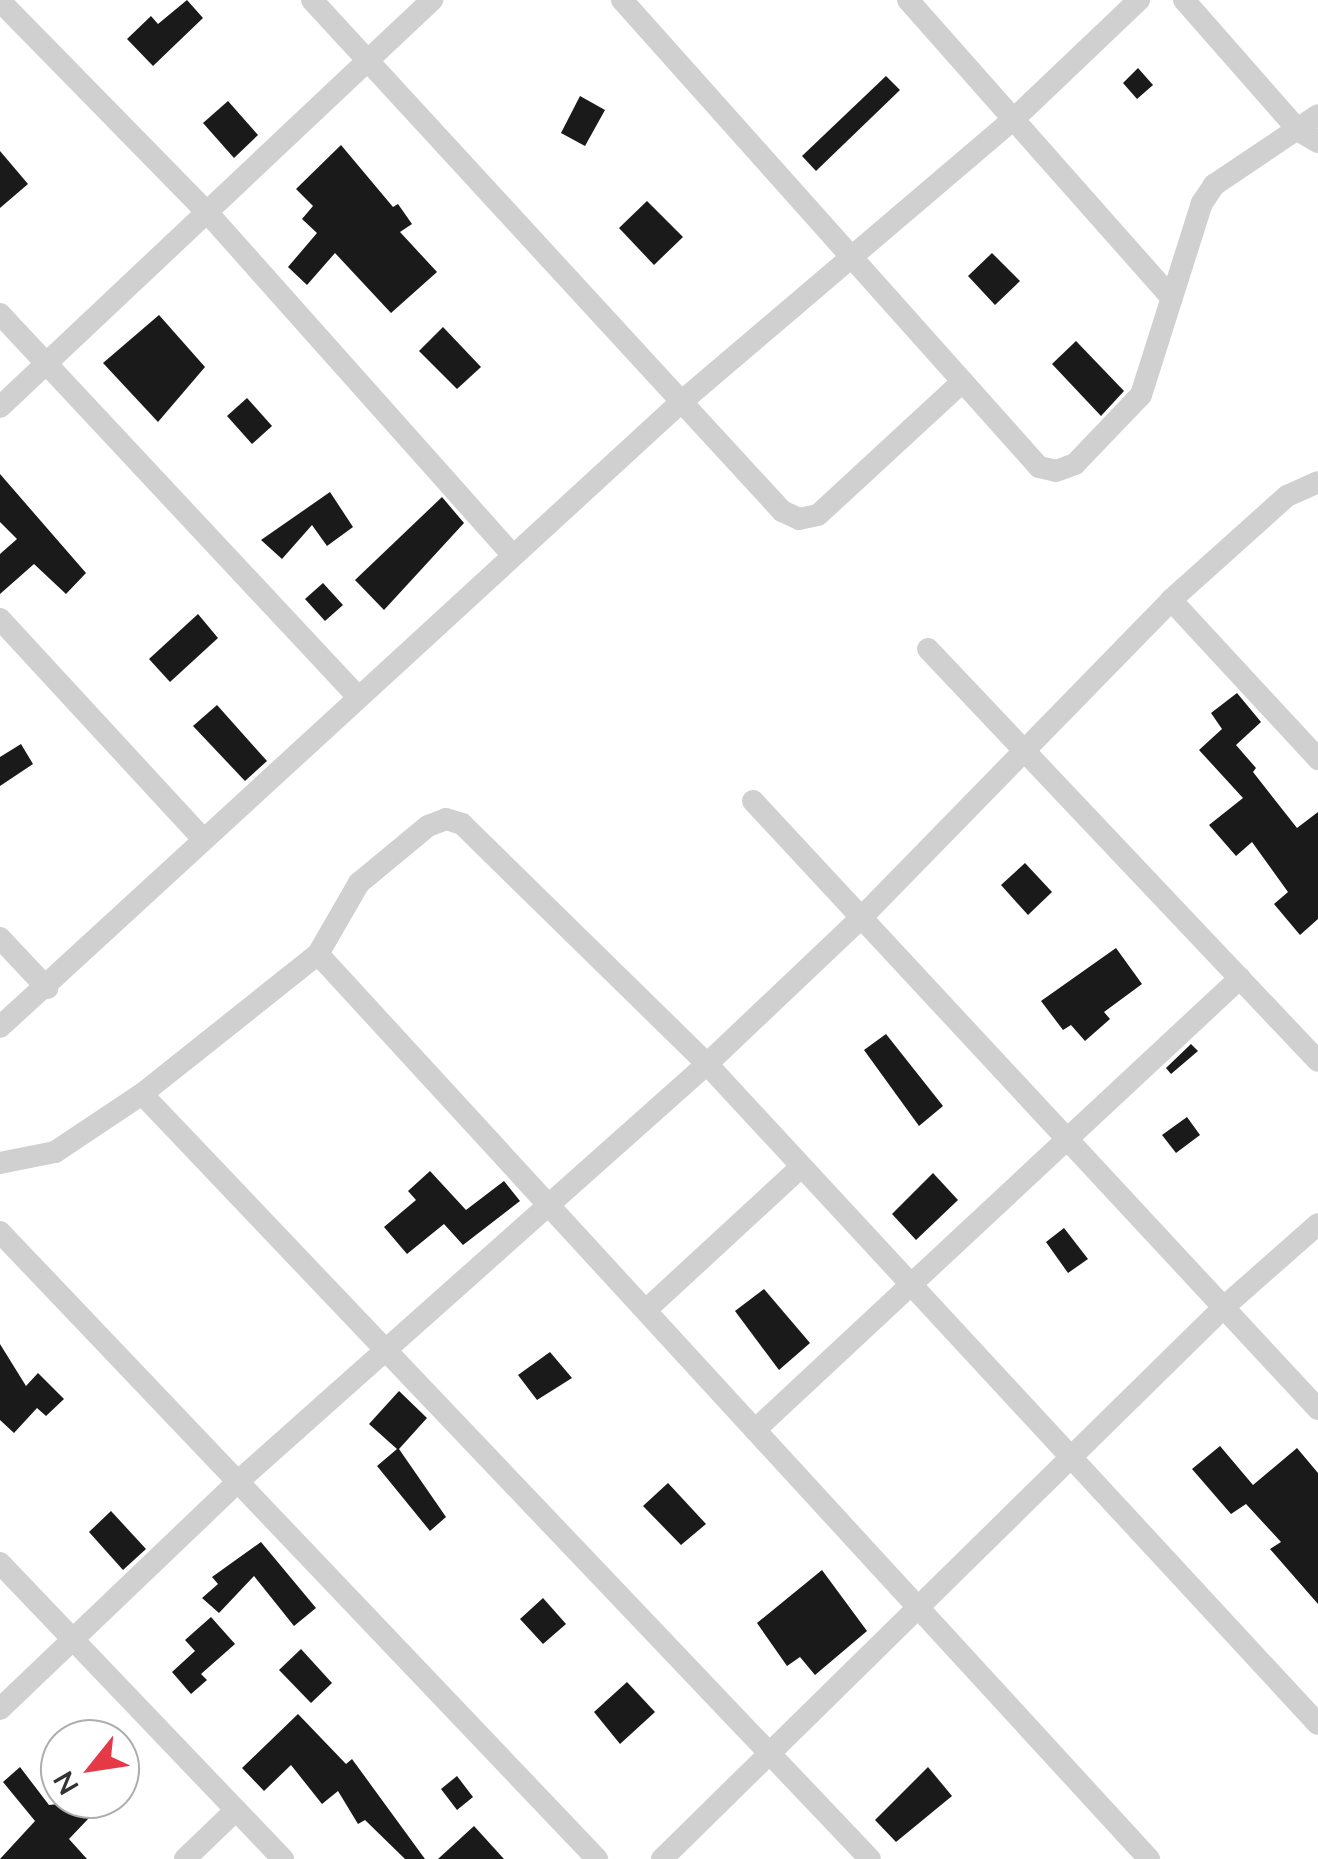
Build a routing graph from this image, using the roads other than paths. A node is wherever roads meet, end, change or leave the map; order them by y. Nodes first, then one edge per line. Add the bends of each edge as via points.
1 (0, 0) edge
2 (312, 0) edge
3 (432, 0) edge
4 (622, 0) edge
5 (908, 0) edge
6 (1139, 0) edge
7 (1184, 0) edge
8 (366, 58) junction
9 (1318, 115) edge
10 (1016, 117) junction
11 (1309, 136) edge
12 (206, 211) junction
13 (851, 255) junction
14 (1172, 298) junction
15 (0, 314) edge
16 (46, 363) junction
17 (963, 381) junction
18 (680, 403) junction
19 (0, 407) edge
20 (1318, 482) edge
21 (513, 554) junction
22 (1171, 600) junction
23 (0, 619) edge
24 (928, 649) dead end
25 (358, 698) junction
26 (1025, 751) junction
27 (1318, 759) edge
28 (752, 802) dead end
29 (202, 838) junction
30 (862, 917) junction
31 (0, 938) edge
32 (318, 954) junction
33 (1240, 978) junction
34 (47, 988) junction
35 (0, 1027) edge
36 (1318, 1061) edge
37 (707, 1064) junction
38 (142, 1094) junction
39 (1070, 1140) junction
40 (0, 1164) edge
41 (800, 1168) junction
42 (548, 1207) junction
43 (1318, 1224) edge
44 (0, 1232) edge
45 (914, 1286) junction
46 (1224, 1308) junction
47 (646, 1310) junction
48 (387, 1347) junction
49 (1318, 1409) edge
50 (755, 1430) junction
51 (1073, 1455) junction
52 (234, 1486) junction
53 (0, 1562) edge
54 (920, 1605) junction
55 (72, 1640) junction
56 (0, 1709) edge
57 (1318, 1724) edge
58 (769, 1750) junction
59 (236, 1810) junction
60 (186, 1859) edge
61 (283, 1859) edge
62 (596, 1859) edge
63 (662, 1859) edge
64 (870, 1859) edge
65 (1148, 1859) edge

1 - 12 street
2 - 8 street
3 - 8 street
4 - 13 street
5 - 10 street
6 - 10 street
7 - 11 street
8 - 12 street
8 - 18 street
9 - 11 street
10 - 13 street
10 - 14 street
11 - 14 street via 1214,184
12 - 16 street
12 - 21 street
13 - 17 street
13 - 18 street
14 - 17 street via 1141,395 1066,468 1039,466
15 - 16 street
16 - 19 street
16 - 25 street
17 - 18 street via 818,515 798,520 782,512
18 - 21 street
20 - 22 street via 1287,496
21 - 25 street
22 - 26 street
22 - 27 street
23 - 29 street
24 - 26 street
25 - 29 street
26 - 30 street
26 - 33 street
28 - 30 street
29 - 34 street
30 - 37 street
30 - 39 street
31 - 34 street
32 - 37 street via 348,894 428,826 446,819 462,824
32 - 38 street
32 - 42 street
33 - 36 street
33 - 39 street
34 - 35 street
37 - 41 street
37 - 42 street
38 - 40 street via 55,1152
38 - 48 street
39 - 45 street
39 - 46 street
41 - 45 street
41 - 47 street
42 - 47 street
42 - 48 street
43 - 46 street
44 - 52 street
45 - 50 street
45 - 51 street
46 - 49 street
46 - 51 street
47 - 50 street
48 - 52 street
48 - 58 street
50 - 54 street
51 - 54 street
51 - 57 street
52 - 55 street
52 - 62 street
53 - 55 street
54 - 58 street
54 - 65 street
55 - 56 street
55 - 59 street
58 - 63 street
58 - 64 street
59 - 60 street
59 - 61 street

